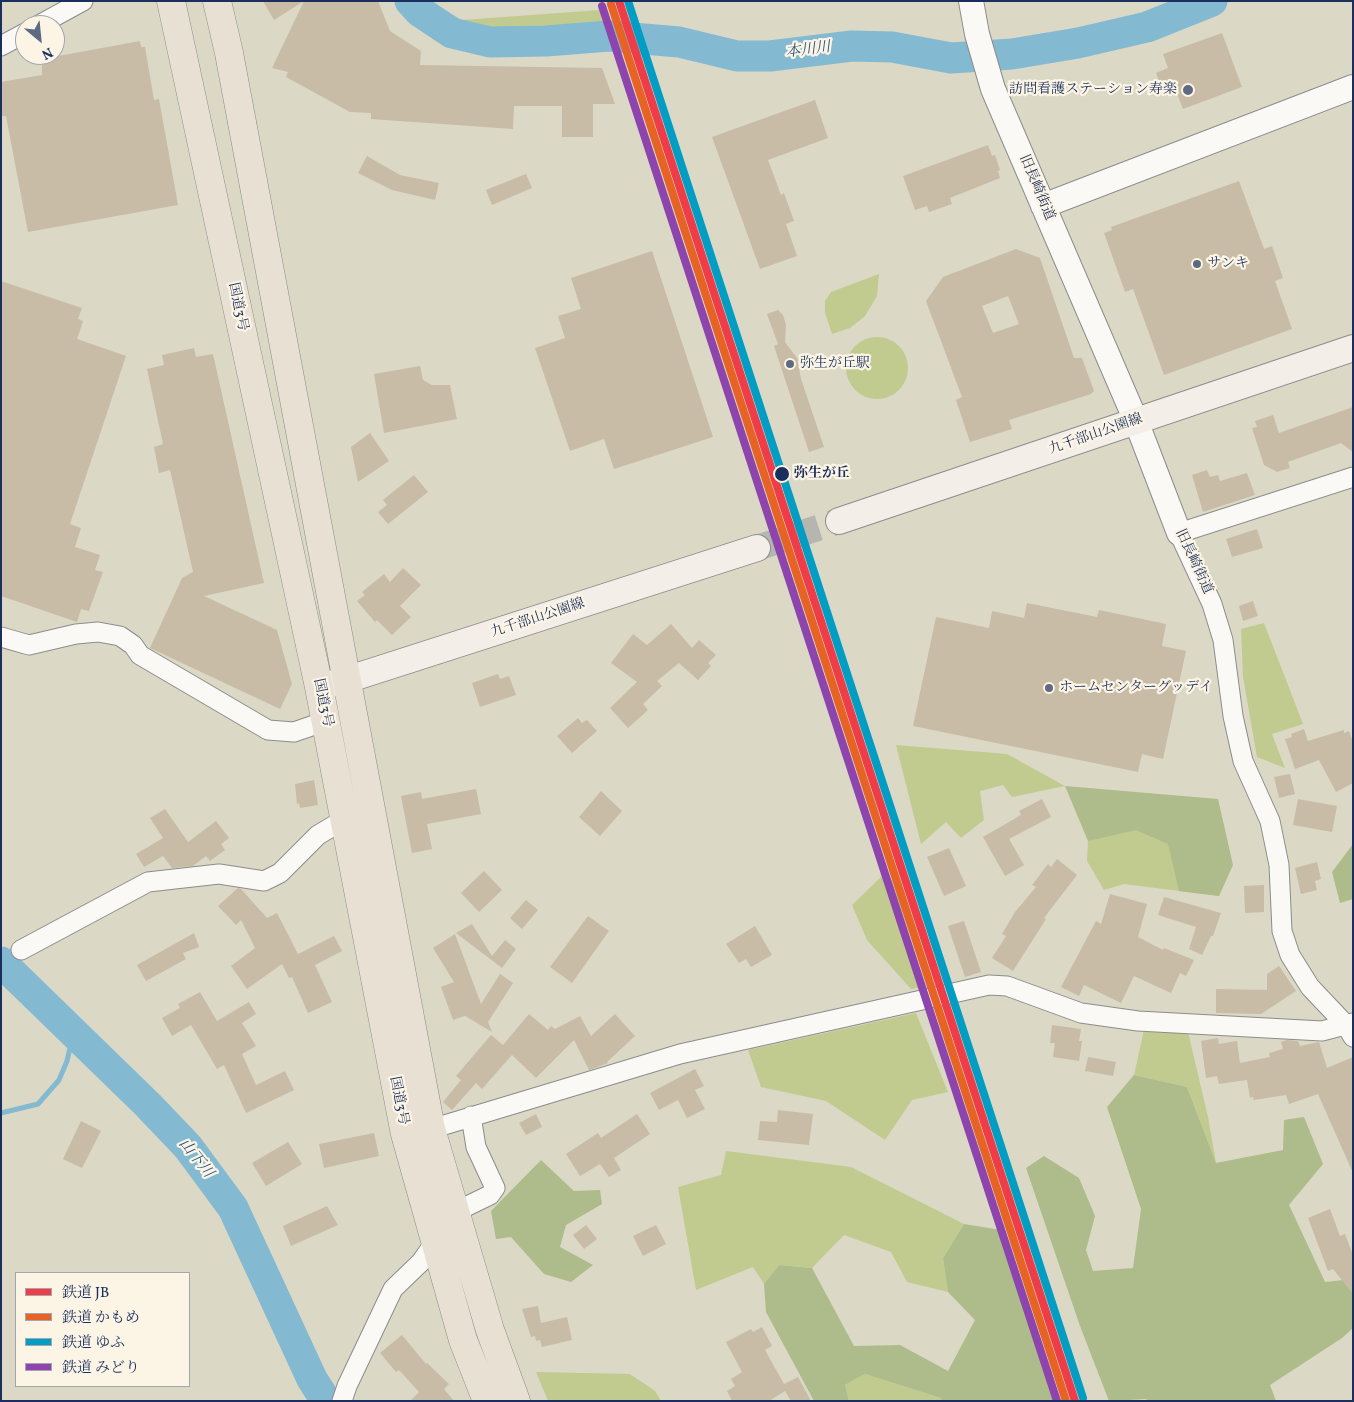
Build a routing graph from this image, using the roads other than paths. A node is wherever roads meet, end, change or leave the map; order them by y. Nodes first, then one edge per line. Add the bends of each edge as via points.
1 (83, 1) edge
2 (171, 1) edge
3 (217, 1) edge
4 (971, 1) edge
5 (57, 15) edge
6 (15, 38) edge
7 (1, 46) edge
8 (1353, 87) edge
9 (1044, 206) junction
10 (1353, 348) edge
11 (1136, 421) junction
12 (1353, 477) edge
13 (839, 521) tunnel mouth
14 (1179, 533) junction
15 (757, 548) tunnel mouth
16 (1, 637) edge
17 (346, 680) junction
18 (319, 687) junction
19 (326, 722) junction
20 (344, 819) junction
21 (22, 950) dead end
22 (1351, 1028) edge
23 (471, 1116) junction
24 (431, 1129) junction
25 (457, 1211) junction
26 (434, 1243) junction
27 (343, 1398) edge
28 (487, 1401) edge
29 (516, 1401) edge

1 - 5 street
2 - 18 highway, 国道3号
3 - 17 highway, 国道3号
4 - 9 street, 旧長崎街道 via 977,34 994,89
6 - 7 street
8 - 9 street
9 - 11 street, 旧長崎街道
10 - 11 main road, 九千部山公園線
11 - 13 main road, 九千部山公園線
11 - 14 street, 旧長崎街道
12 - 14 street
14 - 22 street, 旧長崎街道 via 1212,604 1223,640 1233,716 1243,761 1270,821 1279,865 1282,931 1290,955 1310,987
15 - 17 main road, 九千部山公園線
16 - 19 street via 29,645 76,634 98,632 120,636 140,655 268,730 294,732
17 - 18 main road, 九千部山公園線
17 - 24 highway, 国道3号
18 - 19 highway, 国道3号
19 - 20 highway, 国道3号
20 - 21 street via 318,835 280,873 264,881 220,874 148,882
20 - 26 highway, 国道3号 via 405,1134
22 - 23 street via 1322,1031 1125,1019 1080,1013 1007,986 989,985 680,1054
23 - 24 street
23 - 25 street via 476,1147 495,1188 490,1195
24 - 25 highway, 国道3号
25 - 26 street
25 - 29 highway, 国道3号 via 490,1330
26 - 27 street via 421,1262 393,1289
26 - 28 highway, 国道3号 via 463,1340

